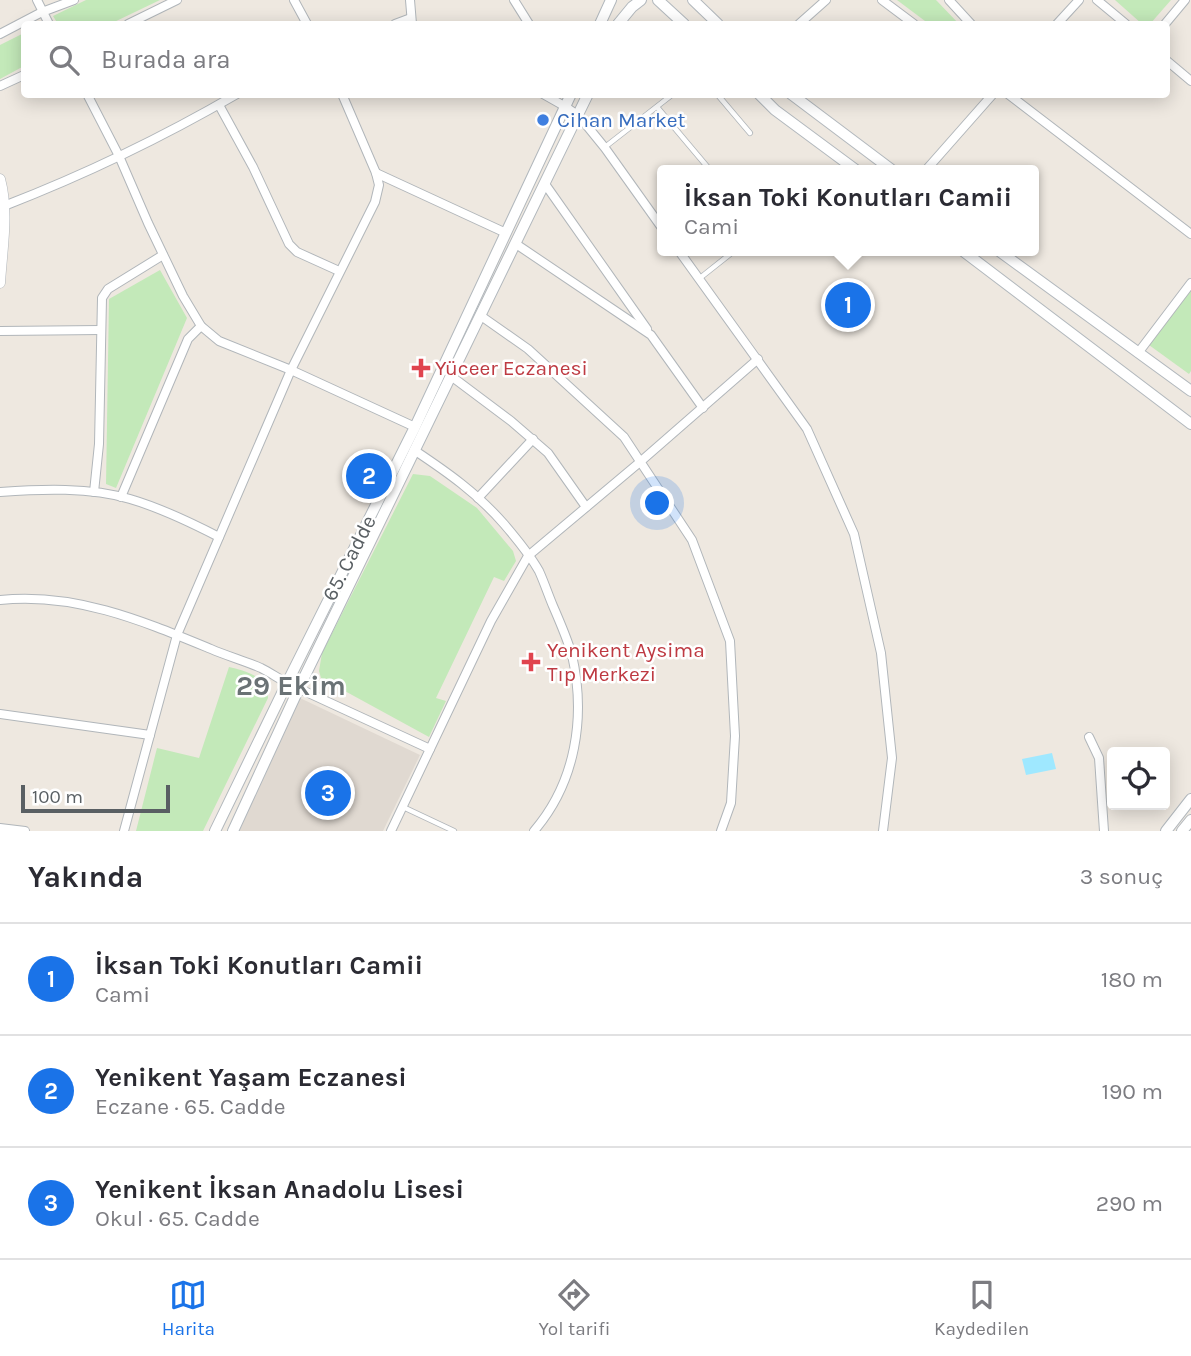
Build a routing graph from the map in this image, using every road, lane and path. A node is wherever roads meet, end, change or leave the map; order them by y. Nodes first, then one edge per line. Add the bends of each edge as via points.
1 (37, 0) edge
2 (74, 0) edge
3 (294, 0) edge
4 (410, 0) edge
5 (514, 0) edge
6 (611, 0) edge
7 (641, 0) edge
8 (659, 0) edge
9 (692, 0) edge
10 (825, 0) edge
11 (882, 0) edge
12 (949, 0) edge
13 (1079, 0) edge
14 (1097, 0) edge
15 (1185, 0) edge
16 (174, 1) edge
17 (43, 12) junction
18 (25, 21) edge
19 (48, 21) edge
20 (134, 21) edge
21 (305, 21) edge
22 (412, 21) edge
23 (527, 21) edge
24 (601, 21) edge
25 (620, 21) edge
26 (681, 21) edge
27 (715, 21) edge
28 (802, 21) edge
29 (910, 21) edge
30 (968, 21) edge
31 (1060, 21) edge
32 (1122, 21) edge
33 (1168, 21) edge
34 (21, 23) edge
35 (0, 34) edge
36 (1170, 63) edge
37 (21, 76) edge
38 (1191, 81) edge
39 (0, 86) edge
40 (89, 98) edge
41 (230, 98) edge
42 (344, 98) edge
43 (550, 98) edge
44 (569, 98) edge
45 (586, 98) edge
46 (668, 98) edge
47 (720, 98) edge
48 (763, 98) edge
49 (796, 98) edge
50 (989, 98) edge
51 (1013, 98) edge
52 (219, 105) junction
53 (566, 107) junction
54 (657, 107) junction
55 (579, 116) junction
56 (750, 133) dead end
57 (605, 148) junction
58 (118, 156) junction
59 (706, 165) edge
60 (849, 165) edge
61 (885, 165) edge
62 (930, 165) edge
63 (376, 173) junction
64 (0, 179) edge
65 (545, 184) junction
66 (4, 206) junction
67 (657, 220) edge
68 (506, 233) junction
69 (1191, 233) edge
70 (516, 244) junction
71 (163, 255) junction
72 (683, 256) edge
73 (728, 256) edge
74 (970, 256) edge
75 (1006, 256) edge
76 (339, 271) junction
77 (699, 279) junction
78 (0, 283) edge
79 (1191, 284) edge
80 (481, 316) junction
81 (201, 326) junction
82 (101, 330) junction
83 (0, 331) edge
84 (651, 335) junction
85 (1138, 353) junction
86 (758, 359) junction
87 (290, 370) junction
88 (451, 376) junction
89 (1191, 391) edge
90 (703, 408) junction
91 (1191, 424) edge
92 (415, 427) junction
93 (533, 439) junction
94 (414, 450) junction
95 (640, 462) junction
96 (0, 492) edge
97 (94, 492) junction
98 (121, 497) junction
99 (478, 498) junction
100 (586, 508) junction
101 (219, 537) junction
102 (528, 556) junction
103 (0, 600) edge
104 (177, 635) junction
105 (287, 683) junction
106 (299, 688) junction
107 (0, 714) edge
108 (150, 735) junction
109 (1089, 737) dead end
110 (430, 749) junction
111 (1191, 799) edge
112 (402, 806) junction
113 (1191, 820) edge
114 (0, 828) edge
115 (25, 831) edge
116 (124, 831) edge
117 (215, 831) edge
118 (233, 831) edge
119 (391, 831) edge
120 (454, 831) edge
121 (534, 831) edge
122 (721, 831) edge
123 (883, 831) edge
124 (1104, 831) edge
125 (1166, 831) edge
126 (1182, 831) edge

1 - 17 street
2 - 17 street
3 - 21 street
4 - 22 street
5 - 23 street
6 - 24 main road
7 - 25 main road
8 - 26 main road
9 - 27 main road
10 - 28 street
11 - 29 street
12 - 30 street
13 - 31 street
14 - 32 street
15 - 33 street
16 - 20 street
17 - 18 street
17 - 19 street
34 - 35 street
36 - 38 street
37 - 39 street
40 - 58 street
41 - 52 street
42 - 63 street
43 - 53 street
44 - 53 main road, 65. Cadde
45 - 55 main road, 65. Cadde
46 - 54 lane
47 - 56 lane
48 - 60 main road
49 - 61 main road
50 - 62 street
51 - 69 street
52 - 58 street
52 - 76 street via 289,244 297,253
53 - 55 street
53 - 68 main road, 65. Cadde
54 - 57 lane
54 - 59 lane
55 - 57 street
55 - 65 main road, 65. Cadde
57 - 67 street
58 - 66 street
58 - 71 street
63 - 68 street
63 - 76 street via 375,202
64 - 66 street
65 - 70 main road, 65. Cadde
65 - 84 street
66 - 78 street
68 - 92 main road, 65. Cadde
70 - 80 main road, 65. Cadde
70 - 84 street
71 - 81 street
71 - 82 street via 108,289 102,298
72 - 77 street
73 - 77 lane
74 - 91 main road
75 - 85 main road
76 - 87 street
77 - 86 street
79 - 85 street
80 - 88 main road, 65. Cadde
80 - 95 street via 538,358 624,437
81 - 87 street via 219,341
81 - 98 street via 188,339
82 - 83 street
82 - 97 street
84 - 90 street
85 - 89 main road
86 - 90 street
86 - 123 street via 807,429 853,534 881,653 892,758
87 - 92 street
87 - 101 street
88 - 93 street
88 - 94 main road, 65. Cadde
90 - 95 street
92 - 105 main road, 65. Cadde
93 - 99 street
93 - 100 street
94 - 99 street
94 - 106 main road, 65. Cadde
95 - 100 street
95 - 122 street via 692,540 730,640 735,736 731,803
96 - 97 street
97 - 98 street
98 - 101 street
99 - 102 street
100 - 102 street
101 - 104 street
102 - 110 street via 491,621
102 - 121 street via 538,569 571,653 579,710 564,782
103 - 104 street via 84,604
104 - 105 street
104 - 108 street
105 - 106 street
105 - 117 main road, 65. Cadde
106 - 110 street
106 - 118 main road, 65. Cadde
107 - 108 street
108 - 116 street
109 - 124 street via 1100,758
110 - 112 street
111 - 125 main road
112 - 119 street
112 - 120 lane
113 - 126 main road
114 - 115 street

